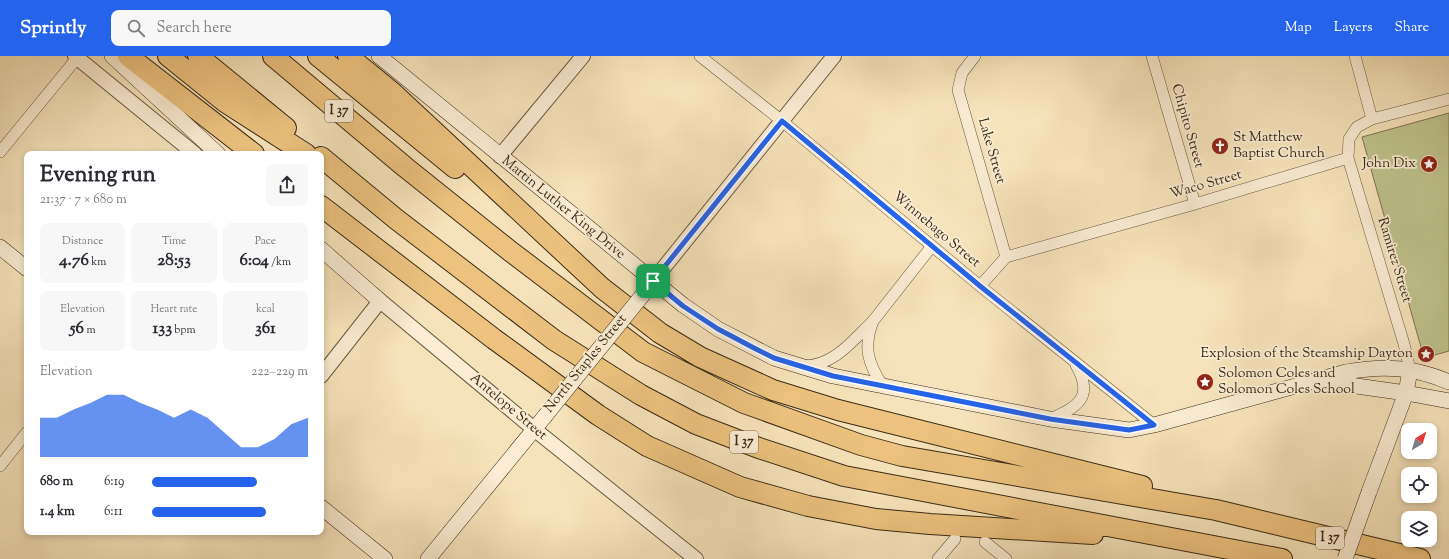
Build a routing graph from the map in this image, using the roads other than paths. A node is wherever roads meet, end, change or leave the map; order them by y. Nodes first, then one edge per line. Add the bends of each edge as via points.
1 (112, 56) edge
2 (128, 56) edge
3 (168, 56) edge
4 (198, 56) edge
5 (273, 56) edge
6 (318, 56) edge
7 (348, 56) edge
8 (379, 56) edge
9 (583, 56) edge
10 (700, 56) edge
11 (834, 56) edge
12 (975, 56) edge
13 (1152, 56) edge
14 (1355, 56) edge
15 (76, 57) edge
16 (1449, 99) edge
17 (1372, 119) junction
18 (782, 121) junction
19 (191, 151) edge
20 (215, 151) edge
21 (250, 151) edge
22 (301, 151) edge
23 (313, 151) edge
24 (0, 152) edge
25 (500, 156) junction
26 (1348, 158) junction
27 (324, 159) edge
28 (324, 166) edge
29 (356, 186) junction
30 (1194, 204) junction
31 (324, 208) edge
32 (932, 246) junction
33 (0, 247) edge
34 (324, 252) edge
35 (324, 256) edge
36 (1006, 258) junction
37 (24, 267) edge
38 (649, 286) junction
39 (980, 286) junction
40 (602, 288) junction
41 (380, 301) junction
42 (873, 320) junction
43 (1074, 361) junction
44 (800, 366) junction
45 (1410, 370) junction
46 (324, 372) edge
47 (1316, 380) junction
48 (1449, 382) edge
49 (882, 386) junction
50 (1406, 392) junction
51 (1449, 401) edge
52 (1050, 419) junction
53 (1154, 425) junction
54 (534, 429) junction
55 (24, 436) edge
56 (0, 466) edge
57 (324, 509) edge
58 (1216, 510) junction
59 (955, 539) dead end
60 (985, 542) dead end
61 (1227, 548) junction
62 (688, 557) edge
63 (385, 559) edge
64 (428, 559) edge
65 (938, 559) edge
66 (1006, 559) edge
67 (1282, 559) edge
68 (1345, 559) edge
69 (1420, 559) edge

1 - 20 main road
2 - 21 highway
3 - 22 highway via 225,102
4 - 23 highway
5 - 58 highway, I 37 via 417,177 624,339 643,352 708,386 744,403 902,456
6 - 40 highway
7 - 40 highway via 393,93
8 - 25 main road, Martin Luther King Drive
9 - 25 street
10 - 18 street, Winnebago Street
11 - 18 street, North Staples Street
12 - 36 street, Lake Street via 962,73 958,90
13 - 30 street, Chipito Street
14 - 17 street
15 - 19 street
15 - 24 street
16 - 17 street
17 - 26 street via 1357,127 1349,139
18 - 32 street, Winnebago Street
18 - 38 street, North Staples Street
25 - 38 main road, Martin Luther King Drive
26 - 30 street, Waco Street
26 - 45 street, Ramirez Street
27 - 29 highway, I 37
28 - 29 highway
29 - 61 highway, I 37 via 554,340 641,395 696,424 844,476
30 - 36 street, Waco Street
31 - 61 highway via 598,415 647,446 740,487 808,506 876,519 1069,532
32 - 39 street, Winnebago Street
32 - 42 street
33 - 37 main road
34 - 41 main road
35 - 41 street, Antelope Street
36 - 39 street
38 - 44 main road, Martin Luther King Drive via 718,329 774,358
38 - 54 main road, North Staples Street, bridge
39 - 43 street, Winnebago Street
40 - 58 highway via 660,334 700,357 773,390 838,410 1156,489
41 - 46 street
41 - 54 street, Antelope Street
42 - 44 street via 837,356 820,364
42 - 49 street via 867,338 868,358
43 - 52 street via 1083,377 1083,393 1078,404
43 - 53 street, Winnebago Street
44 - 49 main road, Martin Luther King Drive
45 - 47 main road, Martin Luther King Drive via 1370,367
45 - 48 main road, Martin Luther King Drive
45 - 50 main road
47 - 50 main road
47 - 53 main road, Martin Luther King Drive
49 - 52 main road, Martin Luther King Drive
50 - 51 main road
50 - 68 main road, bridge
52 - 53 main road, Martin Luther King Drive via 1129,430
54 - 62 street, Antelope Street
54 - 64 main road, North Staples Street
55 - 56 street
57 - 63 main road
58 - 69 highway, I 37
59 - 65 street
60 - 66 street
61 - 67 highway, I 37

